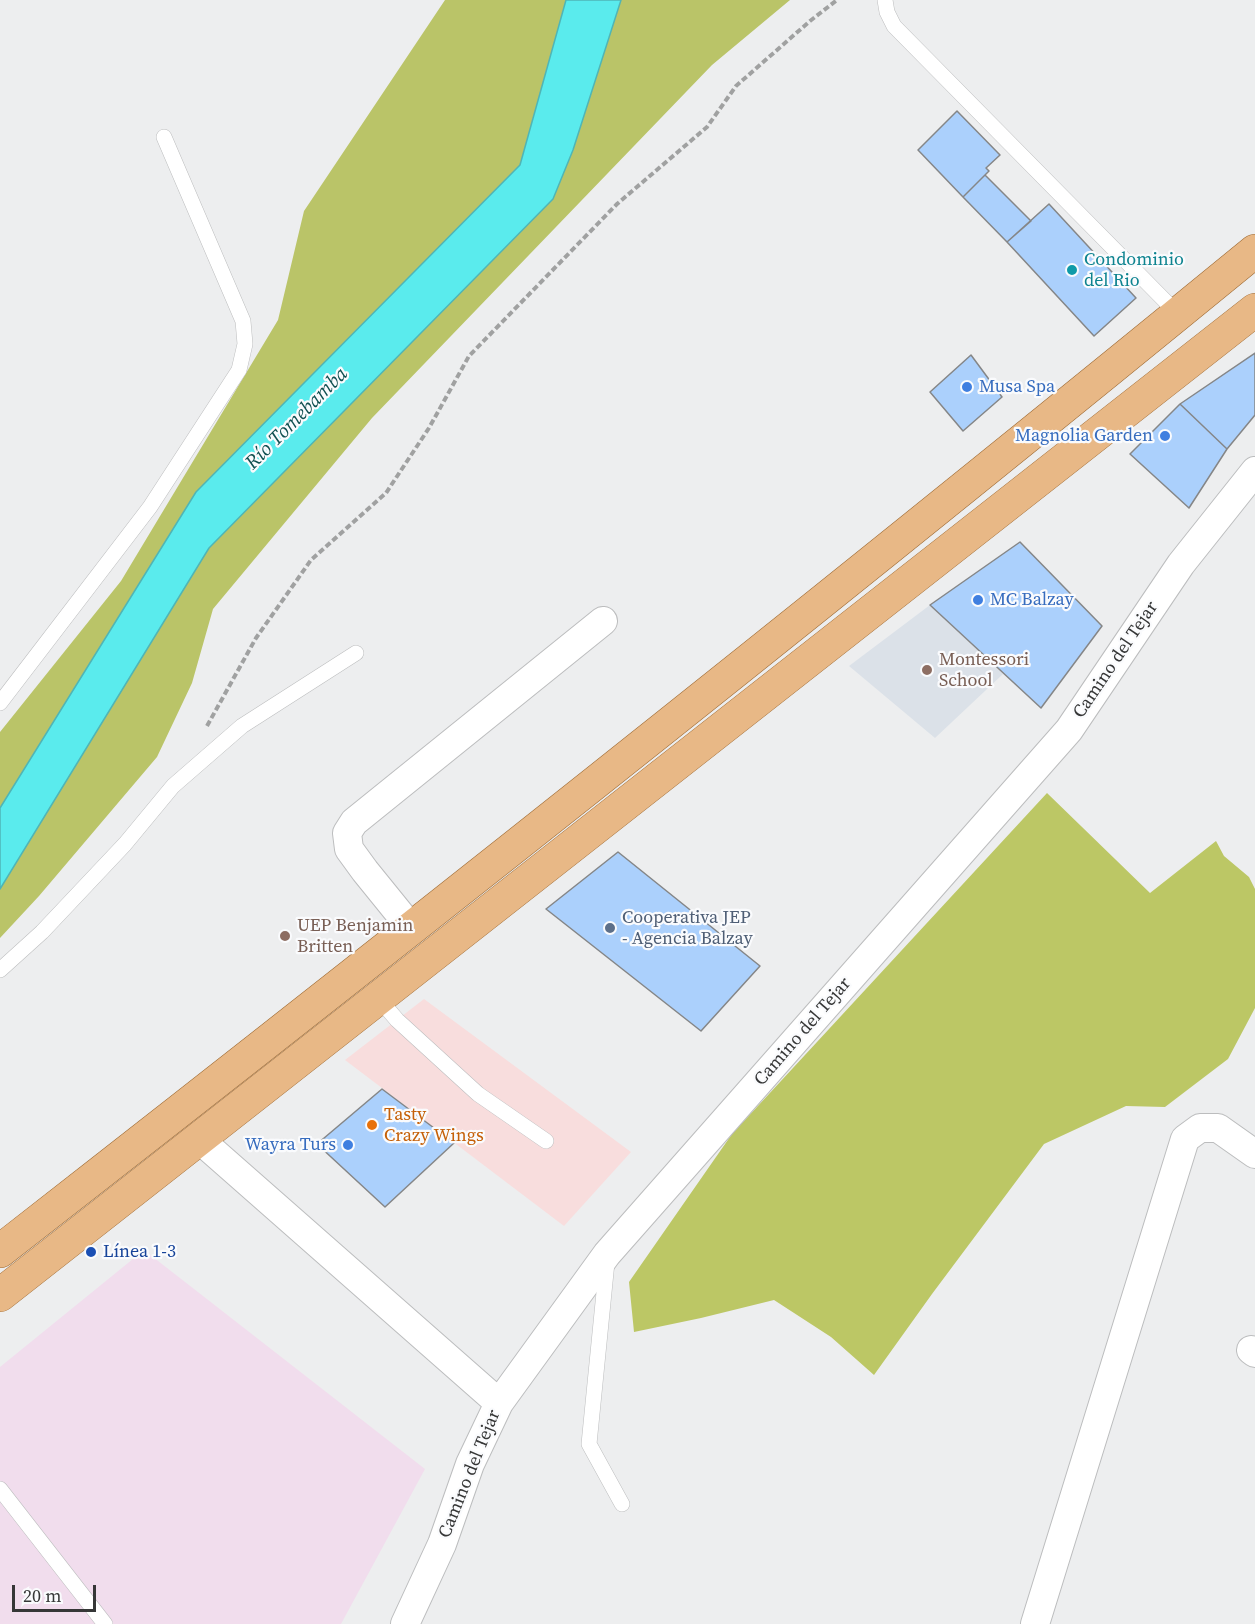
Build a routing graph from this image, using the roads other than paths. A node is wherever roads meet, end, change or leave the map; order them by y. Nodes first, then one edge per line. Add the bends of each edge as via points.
1 (885, 0) edge
2 (164, 137) dead end
3 (1255, 251) edge
4 (1255, 310) edge
5 (1178, 314) junction
6 (1255, 471) edge
7 (603, 621) dead end
8 (356, 653) dead end
9 (0, 703) edge
10 (412, 929) junction
11 (0, 970) edge
12 (379, 999) junction
13 (199, 1139) junction
14 (546, 1141) dead end
15 (1255, 1154) edge
16 (0, 1251) edge
17 (607, 1254) junction
18 (0, 1295) edge
19 (499, 1403) junction
20 (0, 1489) edge
21 (622, 1504) dead end
22 (105, 1624) edge
23 (405, 1624) edge
24 (1035, 1624) edge

1 - 5 lane via 894,26
2 - 9 lane via 243,321 245,344 239,370 150,507
3 - 5 main road
4 - 12 main road
5 - 10 main road
6 - 17 street, Camino del Tejar via 1181,564 1069,730
7 - 10 street via 354,822 347,833 350,849
8 - 11 lane via 242,726 173,786 80,892
10 - 16 main road
12 - 13 main road
12 - 14 lane via 478,1094
13 - 18 main road
13 - 19 street
15 - 24 street via 1218,1128 1200,1128 1185,1140
17 - 19 street, Camino del Tejar
17 - 21 lane via 589,1444
19 - 23 street, Camino del Tejar
20 - 22 lane

